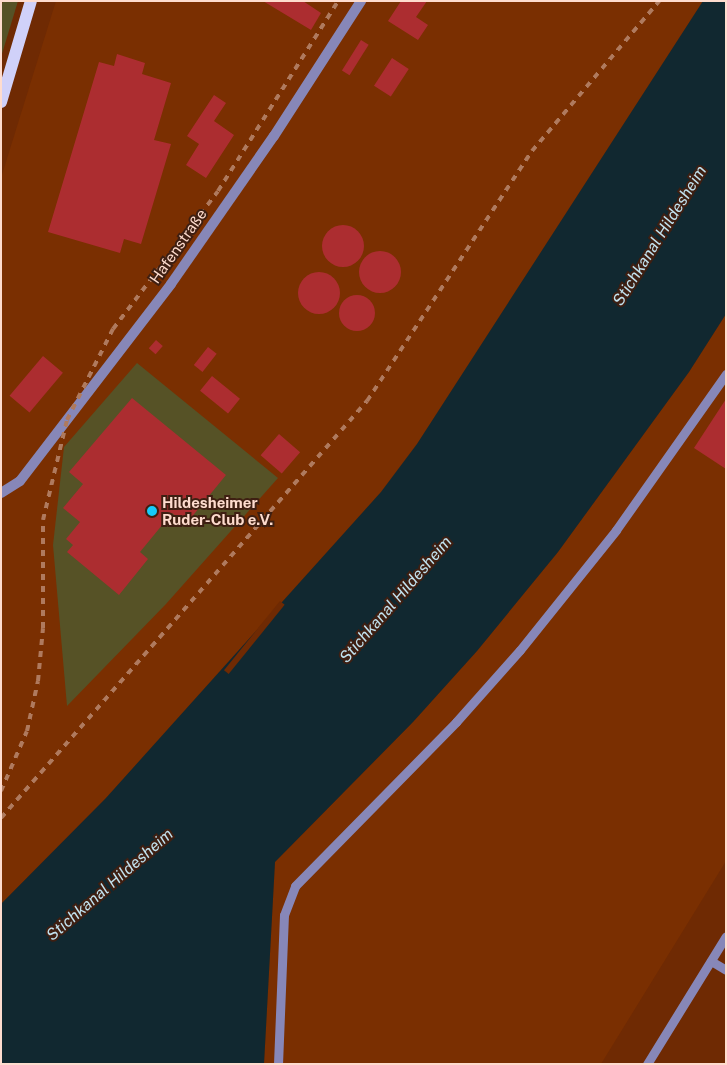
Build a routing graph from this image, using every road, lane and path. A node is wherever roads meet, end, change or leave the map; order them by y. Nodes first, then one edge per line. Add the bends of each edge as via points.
1 (31, 1) edge
2 (361, 1) edge
3 (1, 102) edge
4 (726, 374) edge
5 (1, 493) edge
6 (726, 936) edge
7 (711, 960) junction
8 (726, 970) edge
9 (278, 1064) edge
10 (647, 1064) edge

1 - 3 main road
2 - 5 street, Hafenstraße via 274,136 171,284 20,481
4 - 9 lane via 616,530 520,650 456,722 295,886 284,915
6 - 7 lane
7 - 8 lane
7 - 10 lane

